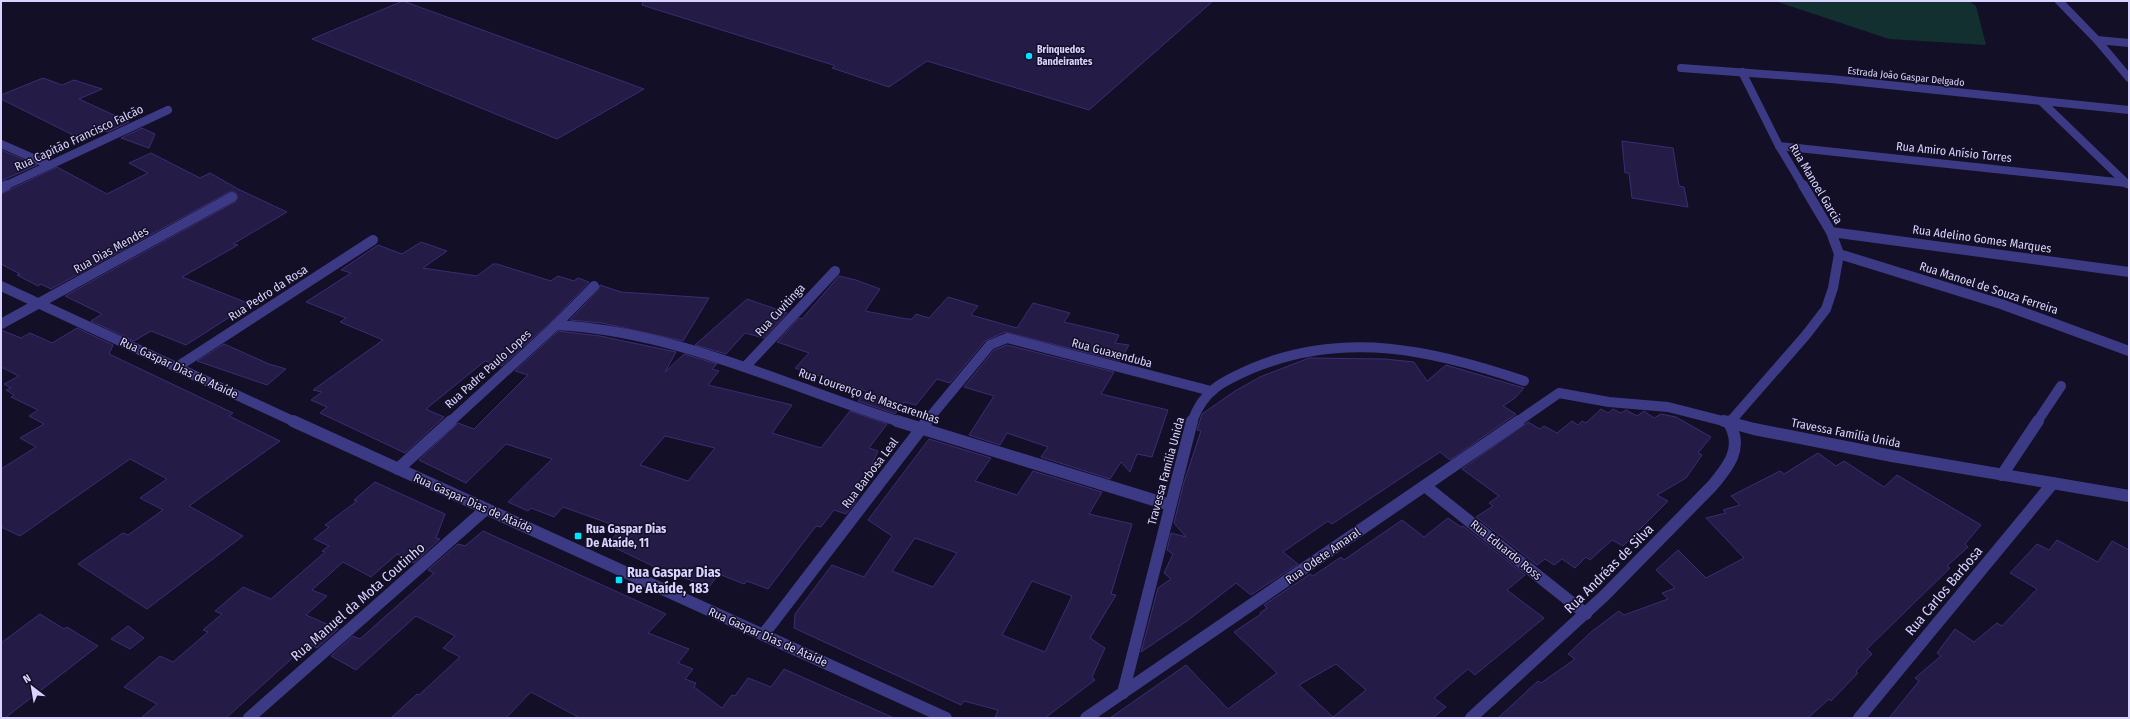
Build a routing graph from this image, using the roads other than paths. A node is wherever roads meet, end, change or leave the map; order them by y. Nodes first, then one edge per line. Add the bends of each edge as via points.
1 (2059, 1) edge
2 (2097, 40) junction
3 (2129, 43) edge
4 (1681, 68) dead end
5 (1742, 72) junction
6 (2129, 78) edge
7 (2042, 102) junction
8 (168, 110) dead end
9 (2129, 110) edge
10 (1, 144) edge
11 (1779, 146) junction
12 (49, 165) junction
13 (2127, 184) edge
14 (1, 188) edge
15 (232, 197) dead end
16 (1831, 232) junction
17 (373, 240) dead end
18 (1839, 254) junction
19 (835, 271) dead end
20 (2129, 272) edge
21 (1, 286) edge
22 (594, 286) dead end
23 (40, 303) junction
24 (1, 324) edge
25 (556, 325) junction
26 (1007, 338) joint
27 (2129, 351) edge
28 (177, 367) junction
29 (745, 367) junction
30 (1524, 381) dead end
31 (2061, 386) dead end
32 (1211, 391) junction
33 (1559, 393) joint
34 (1729, 423) junction
35 (921, 428) junction
36 (398, 470) junction
37 (2002, 475) junction
38 (2053, 483) junction
39 (1425, 486) junction
40 (2129, 496) edge
41 (1170, 505) junction
42 (486, 509) junction
43 (1586, 614) junction
44 (763, 635) junction
45 (1123, 693) junction
46 (249, 718) edge
47 (946, 718) edge
48 (1086, 718) edge
49 (1471, 718) edge
50 (1859, 718) edge

1 - 2 street
2 - 3 street
2 - 6 street
4 - 5 street, Estrada João Gaspar Delgado
5 - 7 street, Estrada João Gaspar Delgado via 1903,86
5 - 11 street, Rua Manoel Garcia
7 - 9 street, Estrada João Gaspar Delgado
7 - 13 street
8 - 12 street, Rua Capitão Francisco Falcão
10 - 12 street
11 - 13 street, Rua Amiro Anísio Torres
11 - 16 street, Rua Manoel Garcia
12 - 14 street, Rua Capitão Francisco Falcão
15 - 23 street, Rua Dias Mendes
16 - 18 street, Rua Manoel Garcia
16 - 20 street, Rua Adelino Gomes Marques
17 - 28 street, Rua Pedro da Rosa
18 - 27 street, Rua Manoel de Souza Ferreira via 2001,304
18 - 34 street, Rua Manoel Garcia via 1826,309
19 - 29 street, Rua Cuvitinga
21 - 23 street, Rua Gaspar Dias de Ataíde
22 - 25 street, Rua Padre Paulo Lopes
23 - 24 street, Rua Dias Mendes
23 - 28 street, Rua Gaspar Dias de Ataíde
25 - 29 street, Rua Lourenço de Mascarenhas via 594,327 654,340
25 - 36 street, Rua Padre Paulo Lopes
26 - 32 street, Rua Guaxenduba
26 - 35 street, Rua Barbosa Leal via 990,345
28 - 36 street, Rua Gaspar Dias de Ataíde
29 - 35 street, Rua Lourenço de Mascarenhas
30 - 32 street, Travessa Família Unida via 1494,370 1430,354 1385,347 1339,347 1285,355 1253,368
31 - 37 street
32 - 41 street, Travessa Família Unida via 1197,407 1185,443
33 - 34 street, Travessa Família Unida via 1609,402 1668,407
33 - 39 street, Rua Odete Amaral
34 - 37 street, Travessa Família Unida
34 - 43 street, Rua Andréas de Silva via 1736,439 1736,450 1730,463 1624,578
35 - 41 street, Rua Lourenço de Mascarenhas
35 - 44 street, Rua Barbosa Leal
36 - 42 street, Rua Gaspar Dias de Ataíde
37 - 38 street, Travessa Família Unida
38 - 40 street, Travessa Família Unida
38 - 50 street, Rua Carlos Barbosa
39 - 43 street, Rua Eduardo Ross
39 - 45 street, Rua Odete Amaral
41 - 45 street, Travessa Família Unida
42 - 44 street, Rua Gaspar Dias de Ataíde
42 - 46 street, Rua Manuel da Mota Coutinho
43 - 49 street, Rua Andréas de Silva
44 - 47 street, Rua Gaspar Dias de Ataíde
45 - 48 street, Rua Odete Amaral

